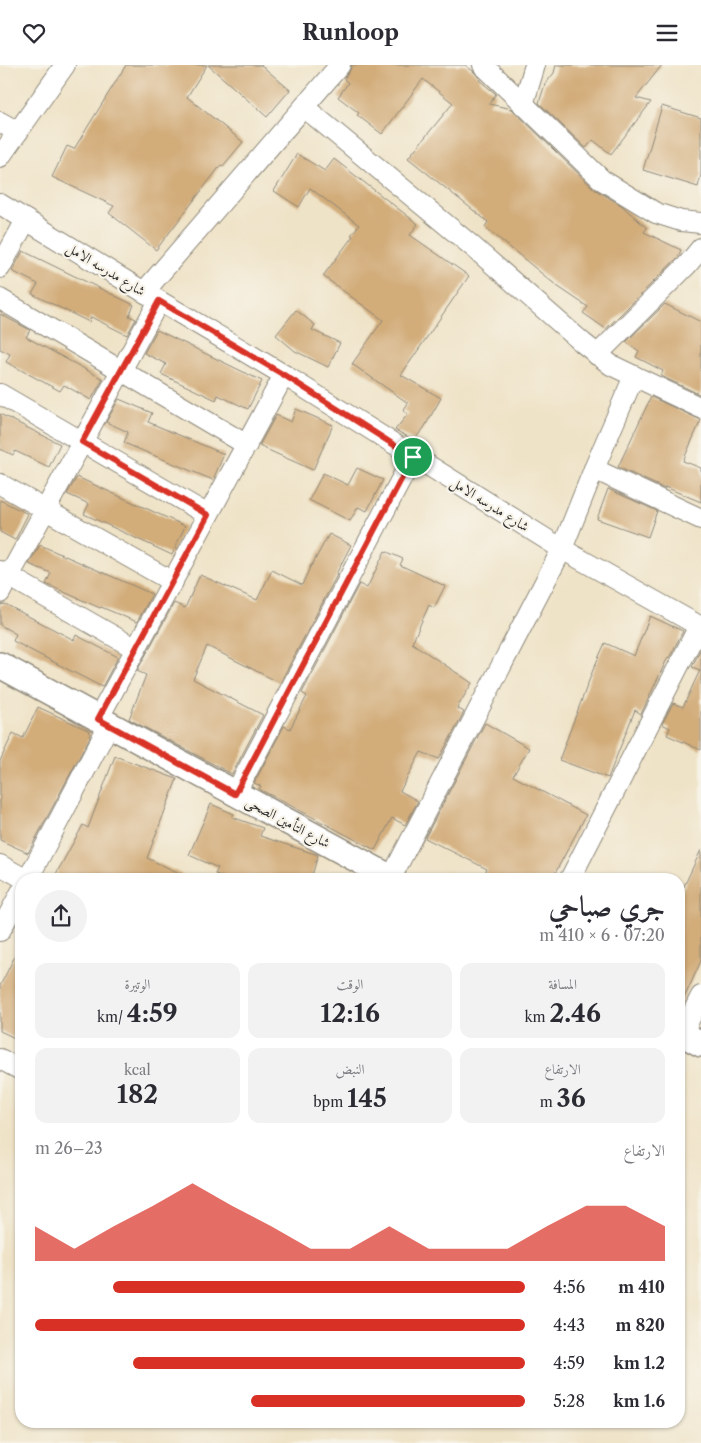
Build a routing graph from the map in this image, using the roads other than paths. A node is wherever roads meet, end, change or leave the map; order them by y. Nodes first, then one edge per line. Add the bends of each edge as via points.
1 (340, 65) edge
2 (483, 65) edge
3 (535, 65) edge
4 (58, 67) edge
5 (523, 105) junction
6 (304, 107) junction
7 (0, 122) edge
8 (18, 132) junction
9 (0, 157) edge
10 (0, 204) edge
11 (26, 220) junction
12 (701, 223) edge
13 (701, 248) edge
14 (0, 268) edge
15 (152, 297) junction
16 (0, 299) edge
17 (597, 355) junction
18 (121, 371) junction
19 (284, 375) junction
20 (634, 376) junction
21 (0, 394) edge
22 (701, 408) edge
23 (82, 442) junction
24 (247, 445) junction
25 (413, 457) junction
26 (594, 469) junction
27 (0, 483) edge
28 (46, 509) junction
29 (208, 515) junction
30 (701, 519) edge
31 (562, 549) junction
32 (3, 580) edge
33 (172, 582) junction
34 (700, 626) edge
35 (136, 649) junction
36 (0, 665) edge
37 (104, 722) junction
38 (235, 794) junction
39 (0, 865) edge
40 (15, 873) edge
41 (30, 873) edge
42 (383, 873) edge
43 (395, 873) edge
44 (573, 873) edge
45 (15, 903) edge
46 (0, 931) edge
47 (701, 996) edge
48 (687, 1036) edge
49 (0, 1059) edge
50 (15, 1067) edge

1 - 6 street
2 - 5 street
3 - 5 street
4 - 8 street
5 - 12 street via 602,180 656,213
6 - 15 street
6 - 17 street
7 - 8 street
8 - 9 street
10 - 11 street, شارع مدرسه الامل
11 - 14 street
11 - 15 street, شارع مدرسه الامل
13 - 17 street
15 - 18 street
15 - 19 street, شارع مدرسه الامل
16 - 18 street
17 - 20 street
18 - 23 street
18 - 24 street
19 - 24 street
19 - 25 street, شارع مدرسه الامل
20 - 22 street
20 - 26 street
21 - 23 street
23 - 28 street
23 - 29 street
24 - 29 street
25 - 31 street, شارع مدرسه الامل
25 - 38 street
26 - 30 street
26 - 31 street
27 - 28 street
28 - 32 street
28 - 33 street
29 - 33 street
31 - 34 street, شارع مدرسه الامل
31 - 43 street
32 - 35 street
33 - 35 street
34 - 44 street
35 - 37 street
36 - 37 street, شارع التأمين الصحى
37 - 38 street, شارع التأمين الصحى
37 - 41 street
38 - 42 street, شارع التأمين الصحى
39 - 40 street
45 - 46 street
47 - 48 street
49 - 50 street

